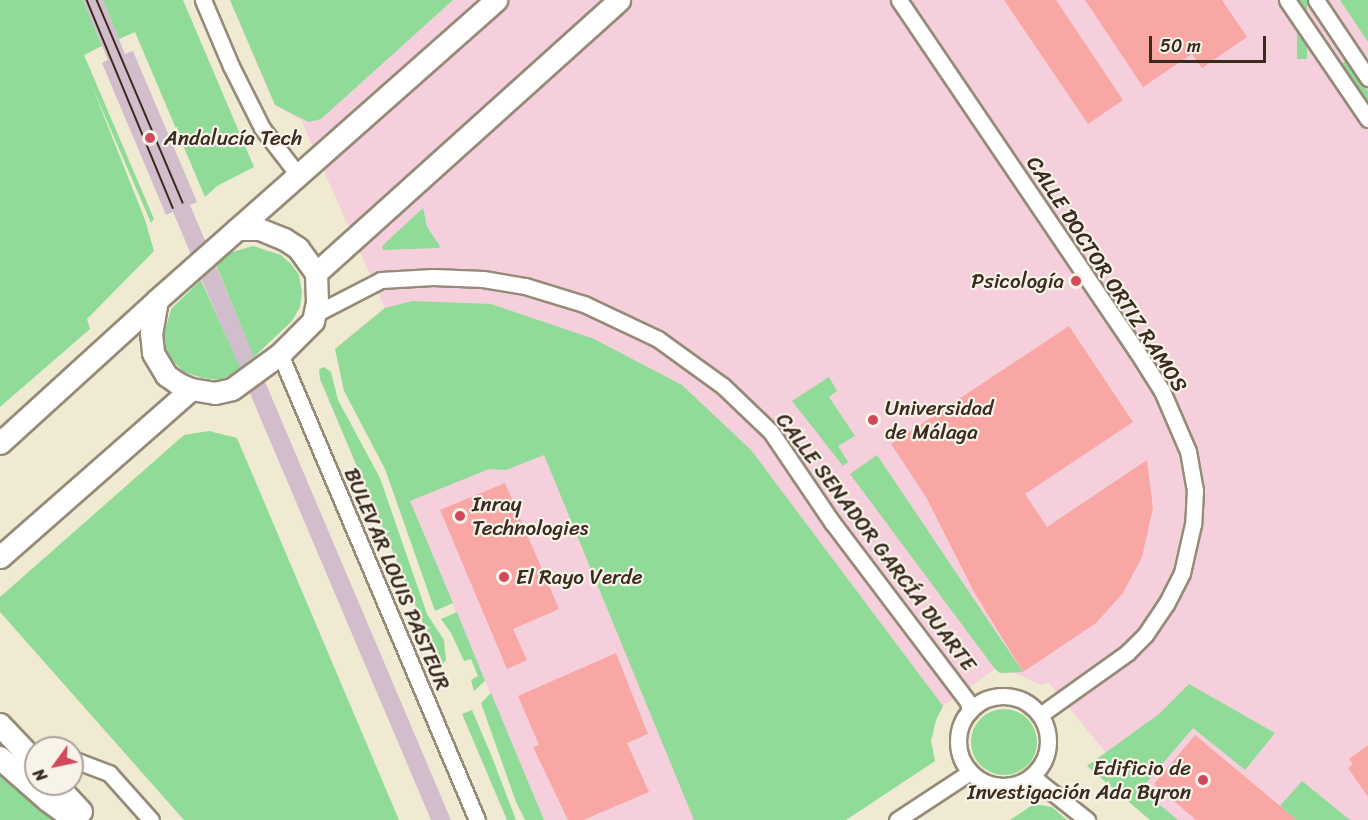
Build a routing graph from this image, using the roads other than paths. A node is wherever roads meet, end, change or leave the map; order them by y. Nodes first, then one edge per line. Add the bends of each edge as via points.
1 (202, 0) edge
2 (496, 0) edge
3 (619, 0) edge
4 (899, 0) edge
5 (1287, 0) edge
6 (1316, 0) edge
7 (1368, 78) edge
8 (1368, 119) edge
9 (298, 175) junction
10 (237, 229) junction
11 (316, 273) junction
12 (157, 300) junction
13 (315, 314) junction
14 (280, 354) junction
15 (191, 389) junction
16 (0, 443) edge
17 (0, 557) edge
18 (970, 711) junction
19 (1040, 715) junction
20 (0, 725) edge
21 (24, 748) edge
22 (0, 758) edge
23 (84, 764) edge
24 (970, 772) junction
25 (1030, 778) junction
26 (62, 796) edge
27 (76, 819) edge
28 (151, 820) edge
29 (477, 820) edge
30 (897, 820) edge
31 (1087, 820) edge

1 - 9 street via 262,129
2 - 9 street
3 - 11 street
4 - 19 street, CALLE DOCTOR ORTIZ RAMOS via 1136,350 1162,391 1188,451 1195,490 1193,524 1182,573 1166,604 1128,653
5 - 8 street
6 - 7 street
9 - 10 street
10 - 11 street via 259,229 284,239 298,248
10 - 12 street
11 - 13 street
12 - 15 street via 151,333 153,353 166,375
12 - 16 street
13 - 14 street via 313,321
13 - 18 street, CALLE SENADOR GARCÍA DUARTE via 381,280 483,279 525,286 584,304 658,339 723,386 771,432 839,531 968,702
14 - 15 street via 232,389 215,393
14 - 29 street, BULEVAR LOUIS PASTEUR
15 - 17 street
18 - 19 street via 987,700 1008,696 1021,700
18 - 24 street via 958,741 962,761
19 - 25 street via 1048,744 1042,762
20 - 21 main road
22 - 27 main road
23 - 28 street via 109,773
24 - 25 street via 993,785 1012,785
24 - 30 street
25 - 31 street
26 - 27 main road

